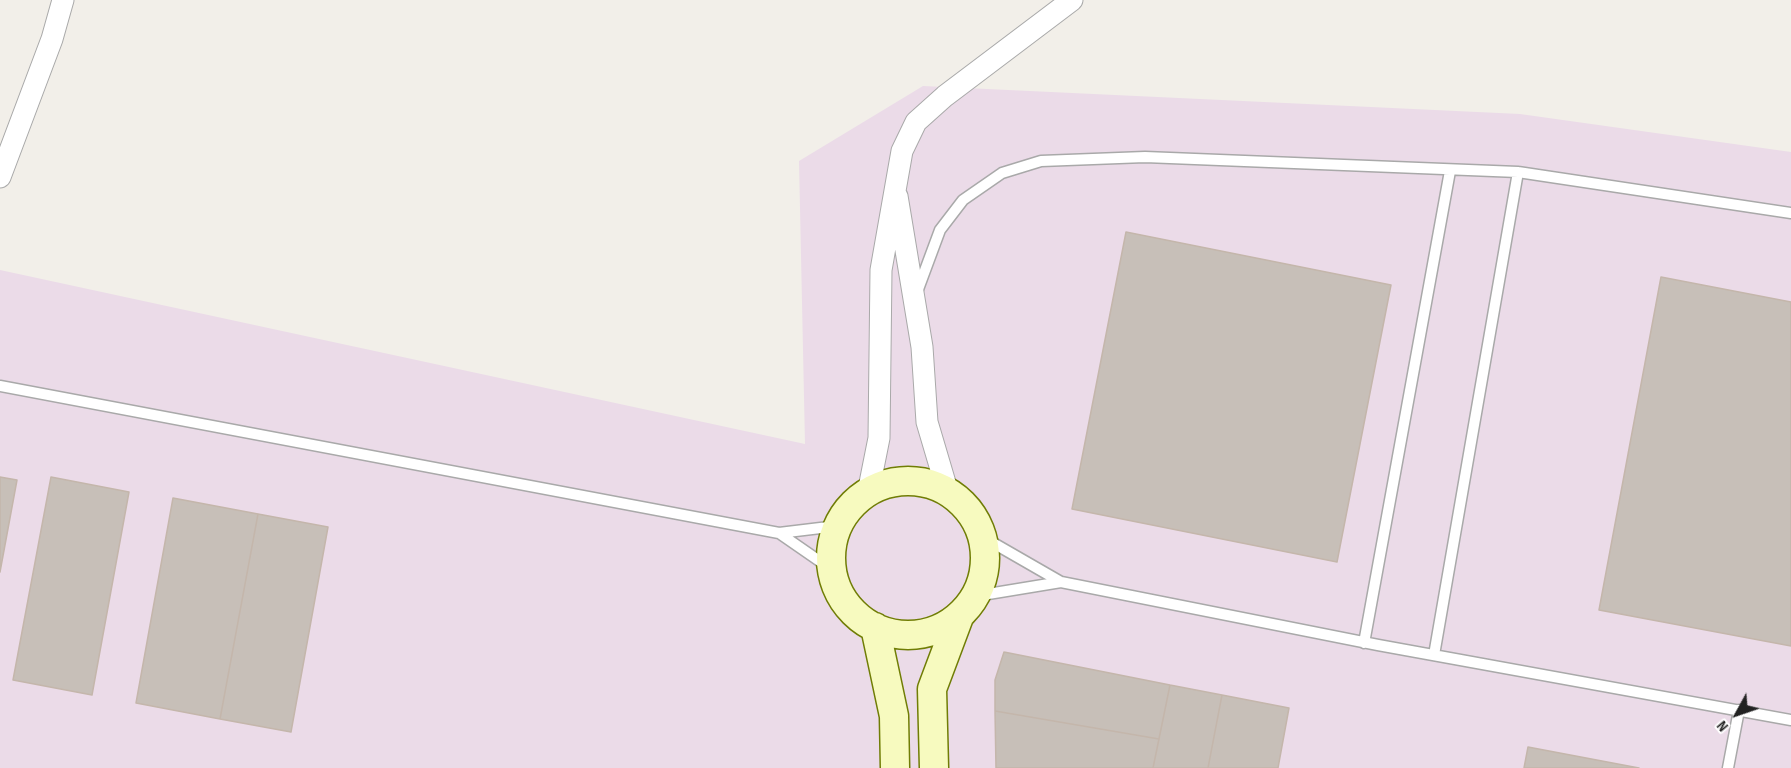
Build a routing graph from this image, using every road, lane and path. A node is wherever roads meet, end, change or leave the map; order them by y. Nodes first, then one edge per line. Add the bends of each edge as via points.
1 (63, 0) edge
2 (1072, 0) edge
3 (1450, 171) junction
4 (1518, 172) junction
5 (0, 177) edge
6 (894, 184) junction
7 (1791, 213) edge
8 (914, 298) junction
9 (0, 386) edge
10 (868, 493) junction
11 (948, 493) junction
12 (837, 526) junction
13 (779, 533) junction
14 (981, 536) junction
15 (831, 569) junction
16 (1061, 582) junction
17 (968, 606) junction
18 (875, 627) junction
19 (1364, 643) junction
20 (1434, 656) junction
21 (1739, 710) junction
22 (1791, 720) edge
23 (895, 768) edge
24 (934, 768) edge
25 (1728, 768) edge

1 - 5 street
2 - 6 street via 916,122 902,151
3 - 4 lane
3 - 8 lane via 1144,157 1041,161 1002,173 963,200 940,230
3 - 19 lane
4 - 7 lane
4 - 20 lane
6 - 8 street
6 - 10 street via 881,270 879,438
8 - 11 street via 927,422
9 - 13 lane
10 - 11 street via 888,483 914,480
10 - 12 street via 858,498
11 - 14 street via 974,517
12 - 13 lane
12 - 15 street via 830,548
13 - 15 lane
14 - 16 lane
14 - 17 street via 985,570
15 - 18 street via 843,601
16 - 17 lane
16 - 19 lane
17 - 18 street via 936,630 899,635
17 - 24 street via 932,689
18 - 23 street via 894,716
19 - 20 lane
20 - 21 lane
21 - 22 lane
21 - 25 lane

